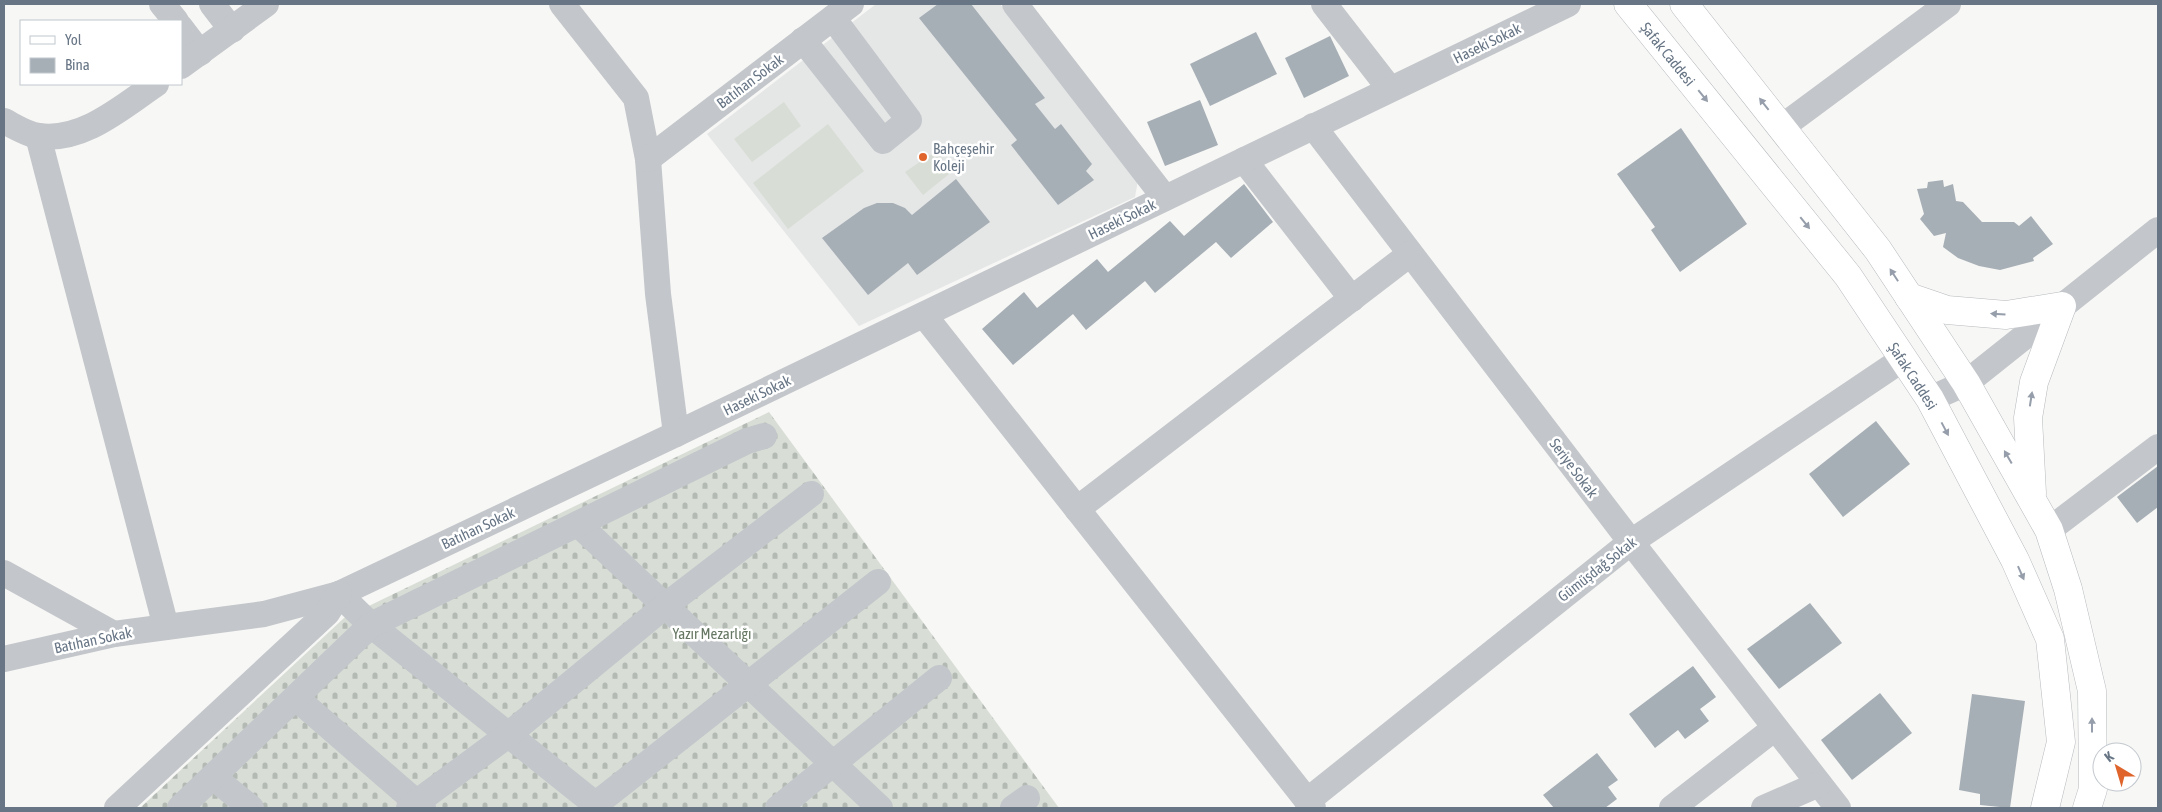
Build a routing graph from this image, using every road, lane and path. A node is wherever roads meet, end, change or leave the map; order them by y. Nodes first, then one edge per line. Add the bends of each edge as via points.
1 (162, 4) edge
2 (212, 4) edge
3 (266, 4) edge
4 (562, 4) edge
5 (1015, 4) edge
6 (1324, 4) edge
7 (1568, 4) edge
8 (1628, 4) edge
9 (1684, 4) edge
10 (1948, 4) edge
11 (841, 9) edge
12 (175, 20) edge
13 (232, 30) junction
14 (182, 31) edge
15 (803, 40) junction
16 (191, 59) edge
17 (155, 85) edge
18 (1390, 89) junction
19 (4, 121) edge
20 (1313, 126) junction
21 (1782, 127) junction
22 (38, 136) junction
23 (648, 159) junction
24 (1244, 160) junction
25 (1165, 198) junction
26 (2158, 230) edge
27 (1410, 254) junction
28 (1909, 297) junction
29 (1352, 299) junction
30 (2062, 306) junction
31 (924, 314) junction
32 (1903, 359) junction
33 (1966, 383) junction
34 (1930, 399) junction
35 (676, 434) junction
36 (764, 436) dead end
37 (2158, 447) edge
38 (811, 494) dead end
39 (2032, 499) junction
40 (1077, 508) junction
41 (578, 524) junction
42 (2050, 530) junction
43 (1631, 542) junction
44 (4, 574) edge
45 (878, 582) dead end
46 (339, 594) junction
47 (665, 606) junction
48 (372, 625) junction
49 (166, 627) junction
50 (114, 634) junction
51 (4, 659) edge
52 (939, 678) dead end
53 (748, 684) junction
54 (296, 698) junction
55 (1775, 728) junction
56 (508, 735) junction
57 (832, 764) junction
58 (212, 777) junction
59 (1819, 784) junction
60 (1310, 805) edge
61 (416, 806) edge
62 (595, 807) edge
63 (117, 808) edge
64 (180, 808) edge
65 (251, 808) edge
66 (778, 808) edge
67 (880, 808) edge
68 (1672, 808) edge
69 (1764, 808) edge
70 (1838, 808) edge
71 (2045, 808) edge
72 (2087, 808) edge

1 - 12 street
2 - 13 street
3 - 13 street
4 - 23 street via 636,98
5 - 25 street
6 - 18 street
7 - 18 street, Haseki Sokak
8 -> 32 main road, Şafak Caddesi via 1848,276
21 -> 9 main road
10 - 21 street
11 - 15 street, Batıhan Sokak
11 - 15 street via 910,120 883,141
13 - 16 street
14 - 16 street
15 - 23 street, Batıhan Sokak
17 - 22 street via 106,118 68,135
18 - 20 street, Haseki Sokak
19 - 22 street
20 - 24 street, Haseki Sokak
20 - 27 street, Seriye Sokak
28 -> 21 main road via 1878,250
22 - 49 street
23 - 35 street via 658,294
24 - 25 street, Haseki Sokak
24 - 29 street
25 - 31 street, Haseki Sokak
26 - 30 street
27 - 29 street
27 - 43 street, Seriye Sokak
30 -> 28 main road via 2006,315 1947,310
28 - 33 main road
29 - 40 street
30 - 33 street
39 -> 30 main road via 2028,418 2034,382
31 - 35 street, Haseki Sokak
31 - 40 street
32 - 34 main road, Şafak Caddesi
32 - 43 street, Gümüşdağ Sokak
33 - 34 street
39 -> 33 main road
34 -> 71 main road, Şafak Caddesi via 2015,560 2050,639 2061,742
35 - 46 street, Batıhan Sokak
36 - 41 street via 747,441
37 - 42 street
38 - 47 street
39 - 42 main road
40 - 60 street
41 - 47 street
41 - 48 street
72 -> 42 main road via 2093,789 2092,691 2068,589
43 - 55 street, Seriye Sokak
43 - 60 street, Gümüşdağ Sokak
44 - 50 street
45 - 53 street
46 - 48 street
46 - 49 street, Batıhan Sokak via 264,614
46 - 63 street via 327,613
47 - 53 street
47 - 56 street
48 - 54 street
48 - 56 street
49 - 50 street, Batıhan Sokak
50 - 51 street, Batıhan Sokak
52 - 57 street
53 - 57 street
53 - 62 street
54 - 58 street
54 - 61 street
55 - 59 street, Seriye Sokak
55 - 68 street
56 - 61 street
56 - 62 street
57 - 66 street
57 - 67 street
58 - 64 street
58 - 65 street
59 - 69 street
59 - 70 street, Seriye Sokak

